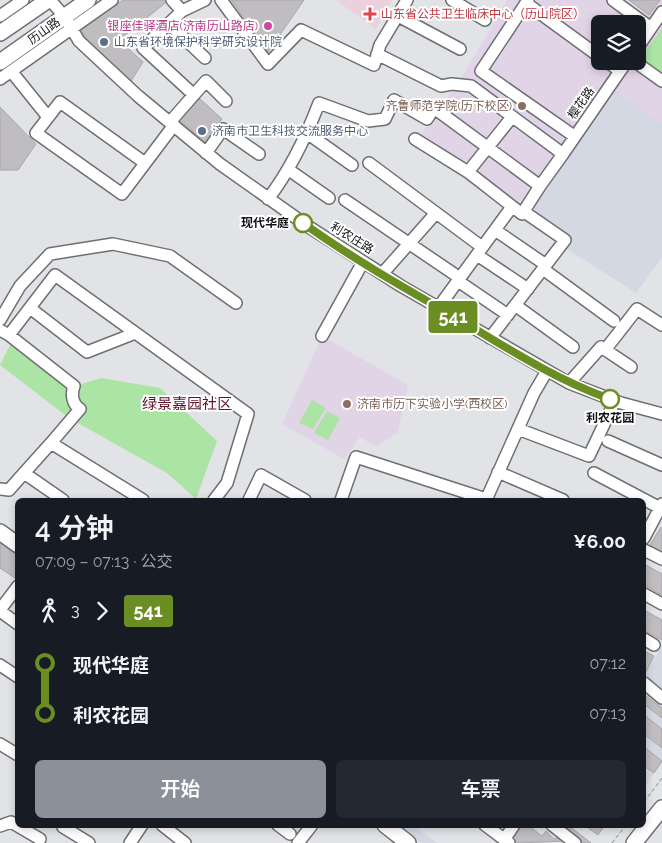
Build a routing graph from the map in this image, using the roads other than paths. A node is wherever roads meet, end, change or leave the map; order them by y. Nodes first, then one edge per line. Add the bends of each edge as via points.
1 (23, 0) edge
2 (49, 0) edge
3 (88, 0) edge
4 (112, 0) edge
5 (172, 0) edge
6 (205, 0) edge
7 (221, 0) edge
8 (407, 0) edge
9 (452, 0) edge
10 (613, 0) edge
11 (527, 2) edge
12 (182, 11) junction
13 (662, 12) edge
14 (0, 16) edge
15 (398, 16) junction
16 (485, 20) dead end
17 (67, 22) junction
18 (169, 24) junction
19 (651, 28) junction
20 (0, 33) edge
21 (646, 35) edge
22 (460, 49) dead end
23 (591, 50) edge
24 (378, 54) junction
25 (205, 58) dead end
26 (6, 66) edge
27 (646, 70) edge
28 (620, 71) edge
29 (0, 79) edge
30 (662, 81) edge
31 (194, 95) junction
32 (226, 101) dead end
33 (48, 117) junction
34 (512, 117) junction
35 (172, 124) junction
36 (307, 134) junction
37 (574, 136) junction
38 (415, 140) dead end
39 (488, 148) junction
40 (206, 153) junction
41 (259, 154) dead end
42 (563, 154) junction
43 (145, 163) junction
44 (369, 163) dead end
45 (352, 165) dead end
46 (289, 170) junction
47 (468, 172) junction
48 (540, 186) junction
49 (268, 198) junction
50 (329, 198) dead end
51 (345, 200) dead end
52 (511, 208) dead end
53 (523, 211) junction
54 (436, 213) junction
55 (495, 230) junction
56 (409, 243) junction
57 (480, 251) junction
58 (363, 262) junction
59 (545, 267) junction
60 (382, 274) junction
61 (459, 280) junction
62 (528, 289) junction
63 (236, 303) dead end
64 (515, 305) junction
65 (30, 308) junction
66 (438, 308) junction
67 (508, 315) junction
68 (0, 320) edge
69 (614, 321) dead end
70 (662, 325) edge
71 (4, 333) edge
72 (134, 334) junction
73 (322, 336) dead end
74 (490, 338) junction
75 (574, 347) dead end
76 (605, 350) junction
77 (631, 366) dead end
78 (547, 371) junction
79 (569, 384) junction
80 (615, 401) junction
81 (662, 414) edge
82 (518, 429) junction
83 (608, 441) dead end
84 (51, 443) junction
85 (662, 464) edge
86 (498, 472) junction
87 (24, 473) junction
88 (594, 473) dead end
89 (0, 489) edge
90 (127, 490) junction
91 (60, 498) edge
92 (121, 498) edge
93 (140, 498) edge
94 (216, 498) edge
95 (250, 498) edge
96 (301, 498) edge
97 (342, 498) edge
98 (483, 498) edge
99 (486, 498) edge
100 (558, 498) edge
101 (643, 498) edge
102 (646, 499) edge
103 (661, 507) edge
104 (0, 532) edge
105 (646, 533) edge
106 (15, 543) edge
107 (646, 551) edge
108 (662, 559) edge
109 (15, 590) edge
110 (646, 595) edge
111 (662, 604) edge
112 (0, 610) edge
113 (15, 622) edge
114 (0, 665) edge
115 (15, 675) edge
116 (646, 685) edge
117 (662, 698) edge
118 (0, 744) edge
119 (15, 753) edge
120 (662, 796) edge
121 (662, 808) edge
122 (646, 816) edge
123 (15, 824) edge
124 (0, 826) edge
125 (21, 828) edge
126 (65, 828) edge
127 (140, 828) edge
128 (166, 828) edge
129 (282, 828) edge
130 (310, 828) edge
131 (393, 828) edge
132 (489, 828) edge
133 (512, 828) edge
134 (556, 828) edge
135 (637, 828) edge
136 (290, 834) dead end
137 (40, 839) dead end
138 (301, 839) edge
139 (506, 841) edge
140 (89, 843) edge
141 (130, 843) edge
142 (186, 843) edge
143 (314, 843) edge
144 (408, 843) edge
145 (575, 843) edge
146 (625, 843) edge
147 (634, 843) edge

1 - 14 street
2 - 17 street, 利农庄路
2 - 20 main road, 历山路
3 - 17 main road, 历山路
4 - 17 street
5 - 12 street
6 - 12 street
7 - 24 street via 268,64 301,30 374,65
8 - 15 street
9 - 16 street
10 - 19 street
11 - 23 street
11 - 37 street via 481,71
12 - 18 street
13 - 19 street
15 - 22 street
15 - 24 street
17 - 26 main road, 历山路
17 - 35 street, 利农庄路 via 78,40 97,59
18 - 25 street
18 - 31 street via 143,48
19 - 21 street
24 - 34 street via 441,86 471,86
26 - 29 street
26 - 33 street
27 - 30 street
28 - 37 street, 樱花路
31 - 32 street via 206,81
31 - 35 street
33 - 43 street via 60,102
33 - 43 street via 36,133 122,194
34 - 39 street
34 - 42 street
35 - 40 street, 利农庄路
35 - 43 street
36 - 39 street via 319,103 368,120 385,119 394,100 427,119 434,108
36 - 45 street
36 - 46 street
37 - 42 street, 樱花路
38 - 47 street
39 - 47 street
39 - 48 street
40 - 41 street via 223,129
40 - 49 street, 利农庄路
42 - 48 street, 樱花路
44 - 54 street
46 - 49 street
46 - 50 street
47 - 53 street via 522,214
48 - 53 street, 樱花路
49 - 58 street, 利农庄路
51 - 56 street
52 - 55 street
53 - 59 street via 565,240
54 - 56 street
54 - 57 street
55 - 57 street
55 - 59 street
56 - 60 street
56 - 61 street
57 - 61 street
57 - 62 street
58 - 60 street, 利农庄路
58 - 73 street
59 - 62 street
59 - 69 street
60 - 66 street, 利农庄路
61 - 66 street
61 - 67 street
62 - 64 street
63 - 68 street via 170,256 113,244 50,254 20,286
64 - 67 street
64 - 75 street
65 - 71 street
65 - 72 street via 87,352
65 - 72 street via 55,275
66 - 74 street, 利农庄路
67 - 74 street
70 - 76 street via 637,309
71 - 84 street via 74,386 73,399 80,409
72 - 94 street via 248,414 227,483
74 - 78 street, 利农庄路
76 - 77 street
76 - 79 street via 601,347
78 - 79 street, 利农庄路
78 - 82 street
79 - 80 street, 利农庄路
80 - 81 street, 利农庄路
80 - 82 street via 589,456
82 - 86 street
83 - 85 street
84 - 87 street
84 - 90 street
86 - 99 street
86 - 100 street
87 - 89 street via 9,490
87 - 91 street
88 - 101 street
90 - 92 street
90 - 93 street
95 - 96 street via 261,475
97 - 98 street via 356,457
102 - 103 street
103 - 105 street
104 - 106 main road
107 - 108 street
109 - 112 street
110 - 111 street
112 - 113 street
114 - 115 street
116 - 117 street
118 - 119 street
120 - 122 main road
121 - 147 main road
123 - 124 street via 11,822
125 - 137 street
126 - 140 street
127 - 141 street
128 - 142 street
129 - 136 street
130 - 138 street
131 - 144 main road
132 - 139 street
133 - 139 street
134 - 145 street
135 - 146 main road
138 - 143 street

